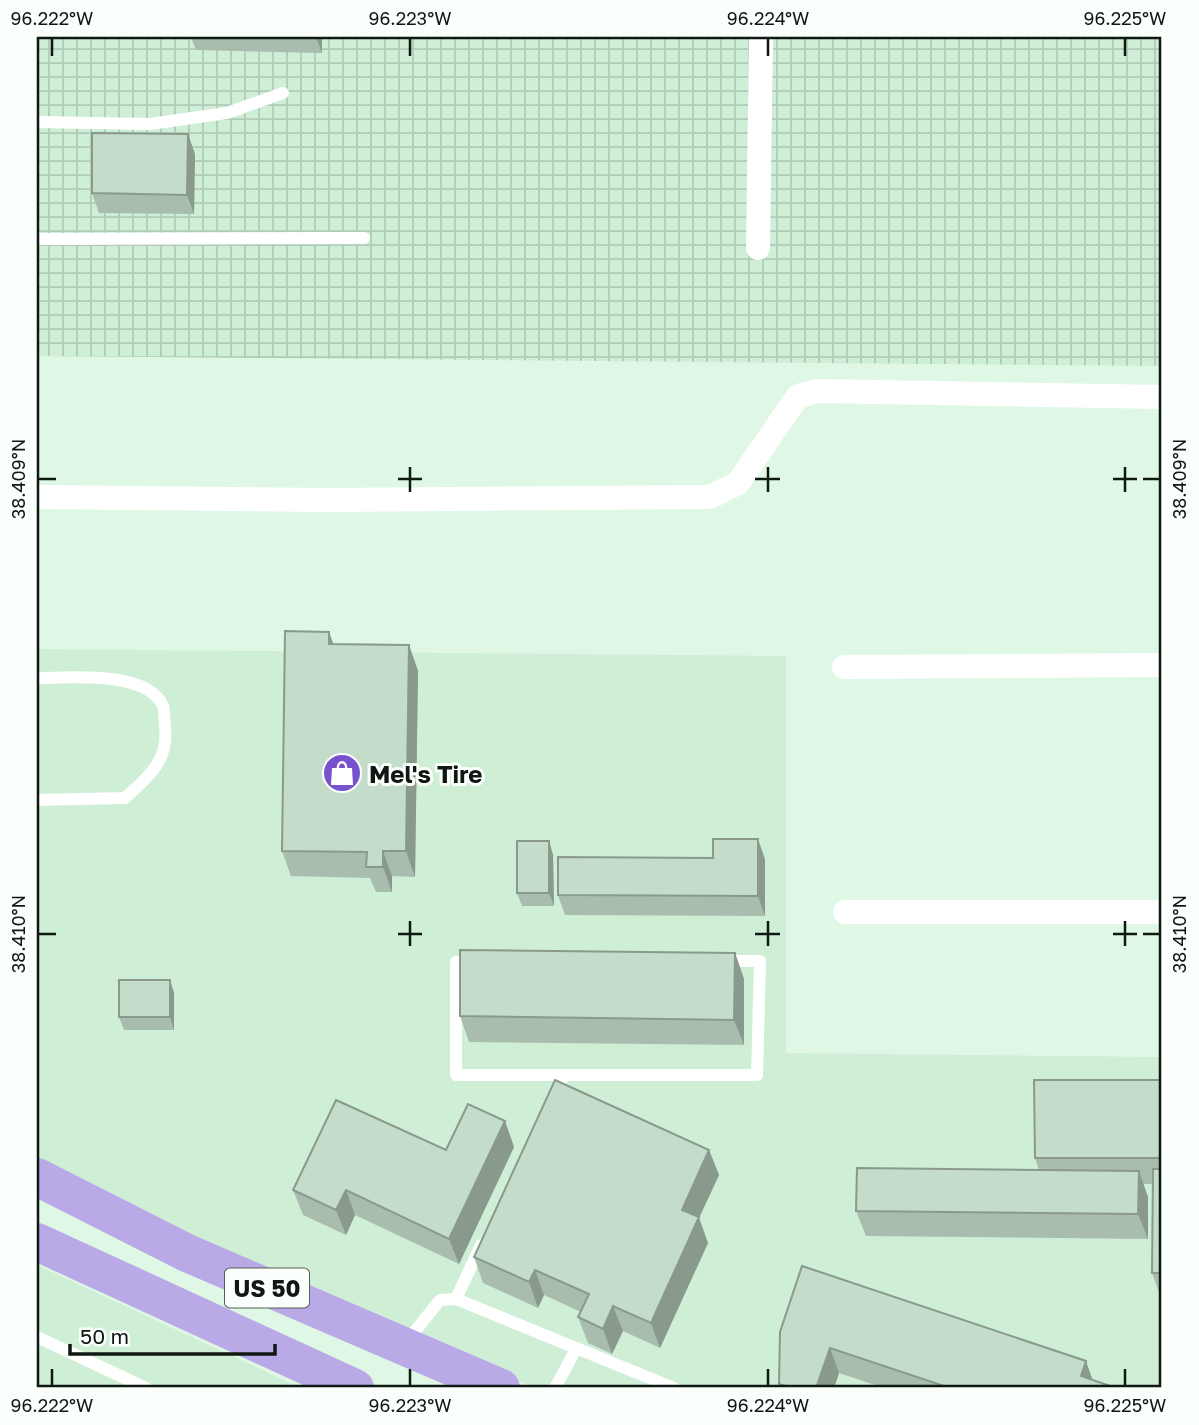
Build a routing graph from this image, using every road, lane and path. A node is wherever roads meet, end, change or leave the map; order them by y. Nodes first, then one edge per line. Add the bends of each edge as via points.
1 (761, 37) edge
2 (283, 93) dead end
3 (37, 122) edge
4 (37, 239) edge
5 (364, 239) dead end
6 (758, 248) dead end
7 (1162, 397) edge
8 (37, 497) edge
9 (1162, 665) edge
10 (844, 667) dead end
11 (37, 678) edge
12 (37, 800) edge
13 (845, 912) dead end
14 (1162, 912) edge
15 (705, 961) edge
16 (498, 962) edge
17 (564, 1075) junction
18 (546, 1112) edge
19 (37, 1177) edge
20 (486, 1237) edge
21 (37, 1242) edge
22 (456, 1299) junction
23 (37, 1337) edge
24 (402, 1347) junction
25 (576, 1349) junction
26 (655, 1385) edge
27 (146, 1388) edge
28 (355, 1388) edge
29 (501, 1388) edge
30 (555, 1388) edge
31 (674, 1388) edge

1 - 6 street
2 - 3 lane via 227,113 150,124
4 - 5 lane
7 - 8 street via 818,391 798,396 738,483 710,498
9 - 10 street
11 - 12 lane via 107,678 145,687 163,705 167,744 157,769 125,798
13 - 14 street
15 - 17 lane via 760,961 757,1075
16 - 17 lane via 456,962 456,1075
17 - 18 lane
19 - 24 main road, US 50 via 187,1253
20 - 22 lane
21 - 28 main road, US 50
22 - 24 lane via 440,1300
22 - 25 lane
23 - 27 lane
24 - 29 main road, US 50
25 - 26 lane
25 - 30 lane
26 - 31 lane

